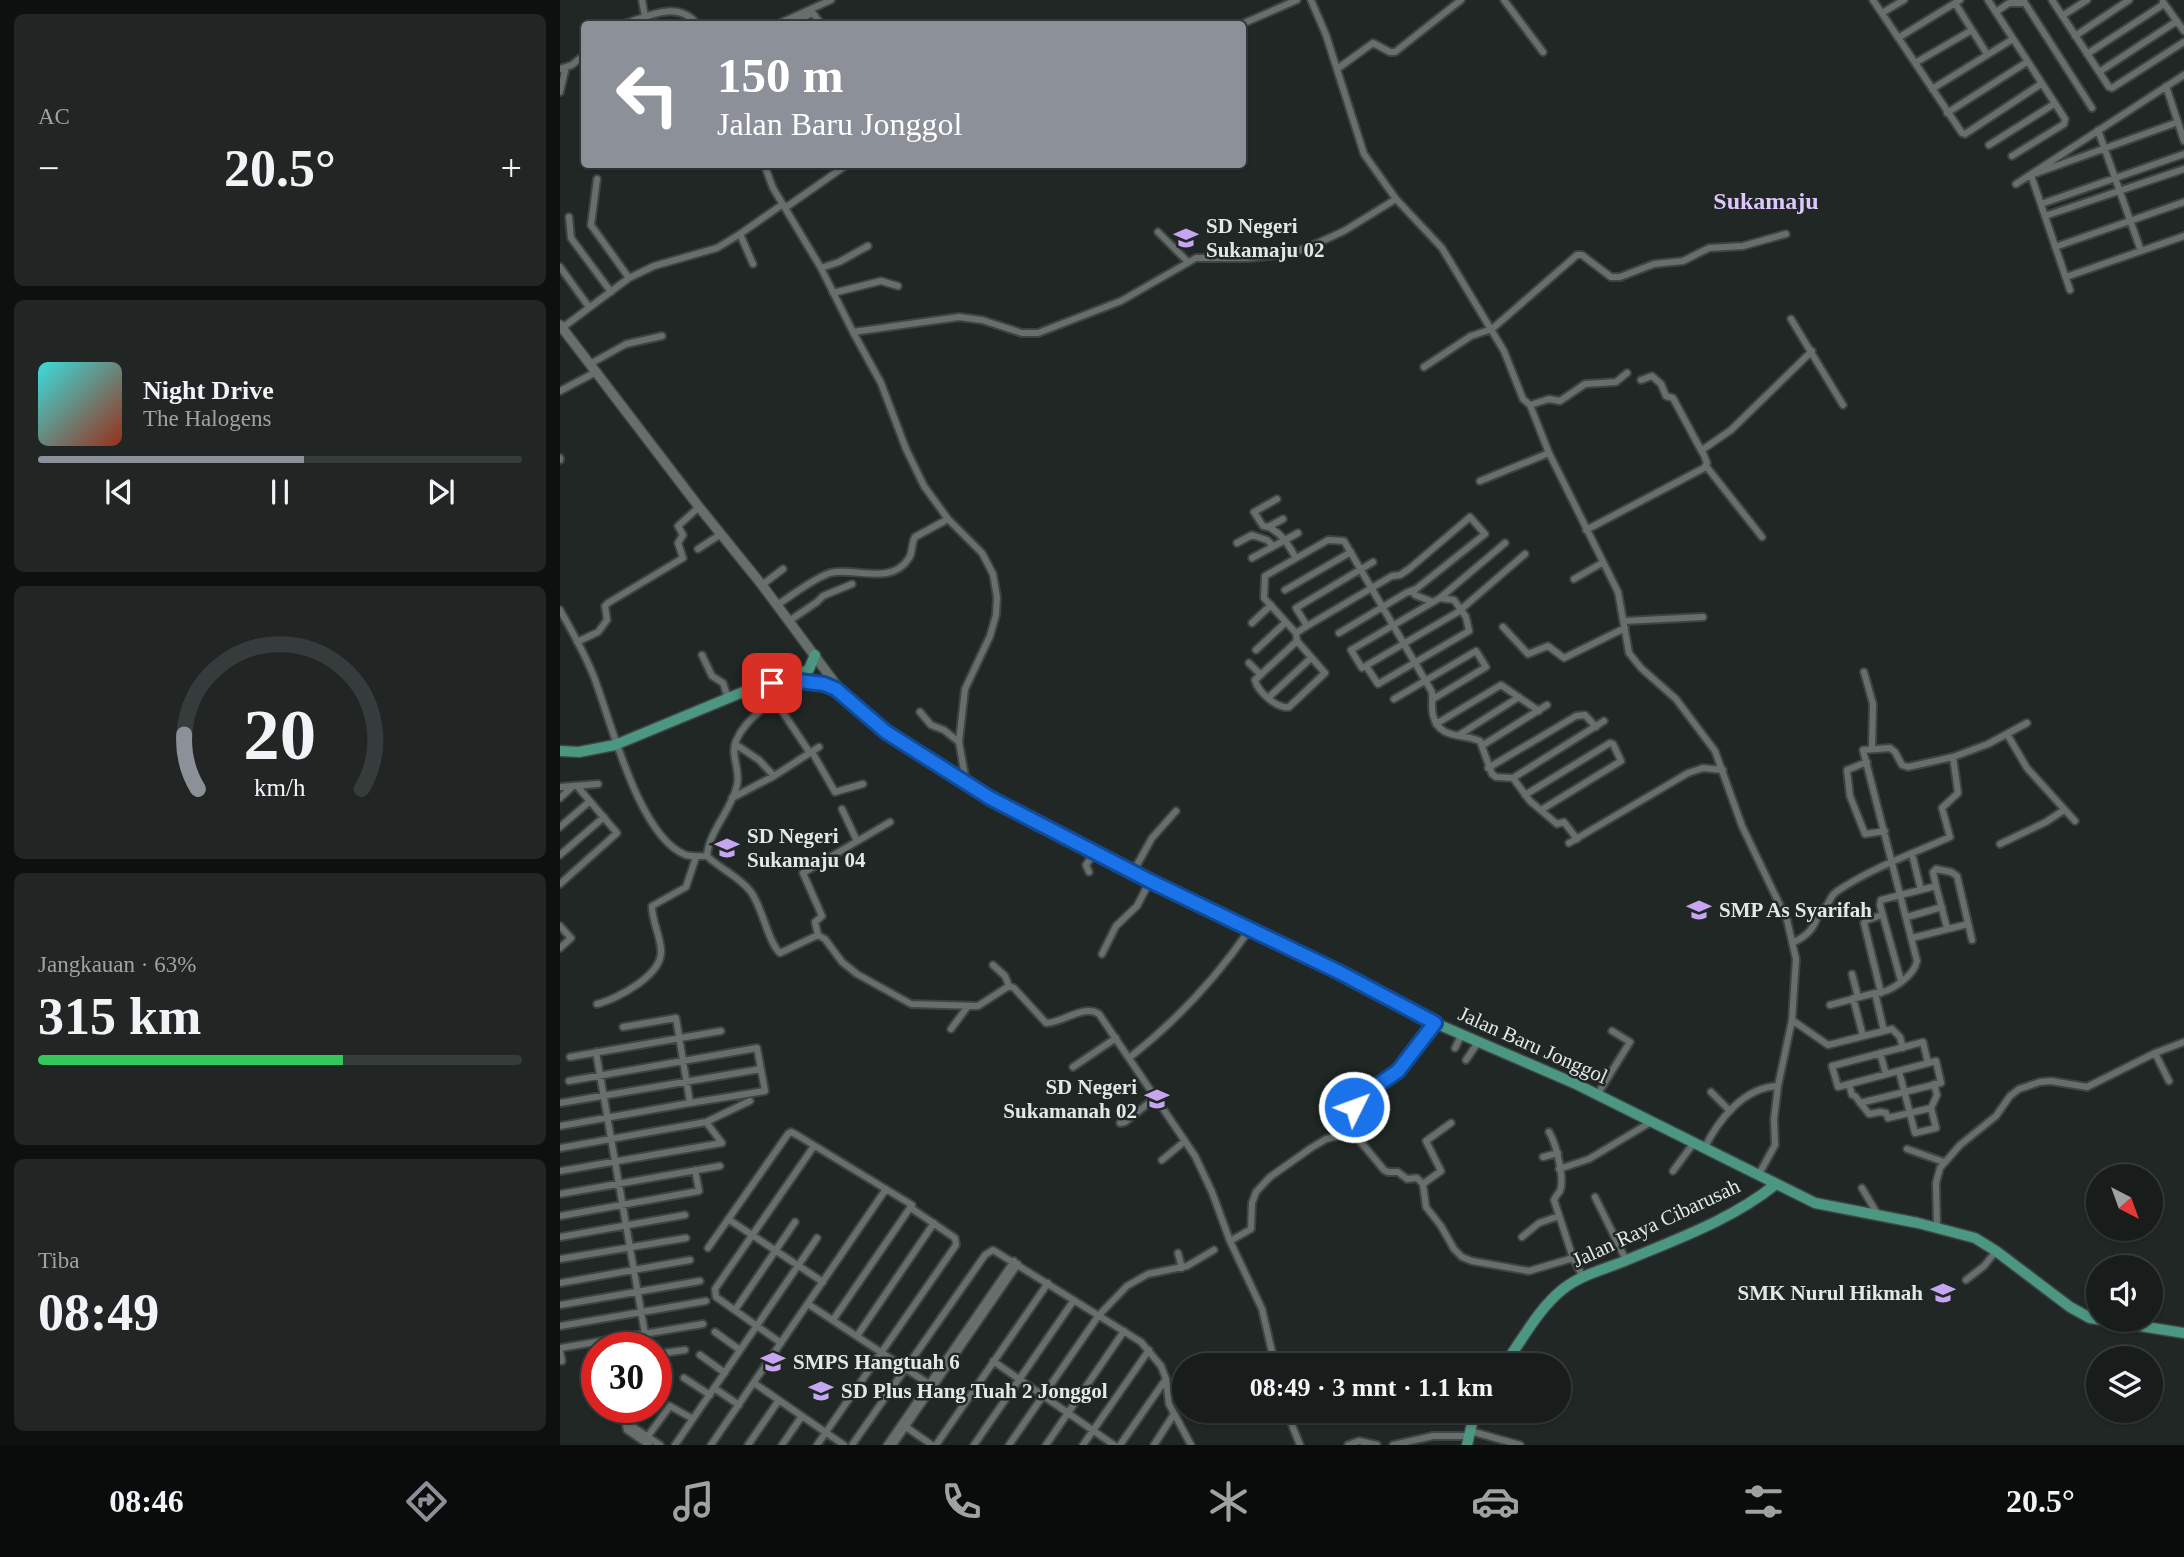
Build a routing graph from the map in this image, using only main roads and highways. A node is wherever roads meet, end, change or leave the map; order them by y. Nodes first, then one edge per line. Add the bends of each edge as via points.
1 (561, 327) edge
2 (815, 655) junction
3 (787, 680) junction
4 (844, 694) junction
5 (560, 751) edge
6 (1776, 1184) junction
7 (2184, 1333) edge
8 (1513, 1353) edge

1 - 2 main road
2 - 3 main road via 809,669
2 - 4 main road
3 - 4 main road, Jalan Baru Jonggol via 824,684
3 - 5 main road, Jalan Baru Jonggol via 728,698 615,745
4 - 6 main road, Jalan Baru Jonggol via 886,732 990,798 1435,1023 1597,1095
6 - 7 main road, Jalan Baru Jonggol via 1822,1206 1975,1238 2090,1318
6 - 8 main road, Jalan Raya Cibarusah via 1762,1196 1682,1237 1565,1287

